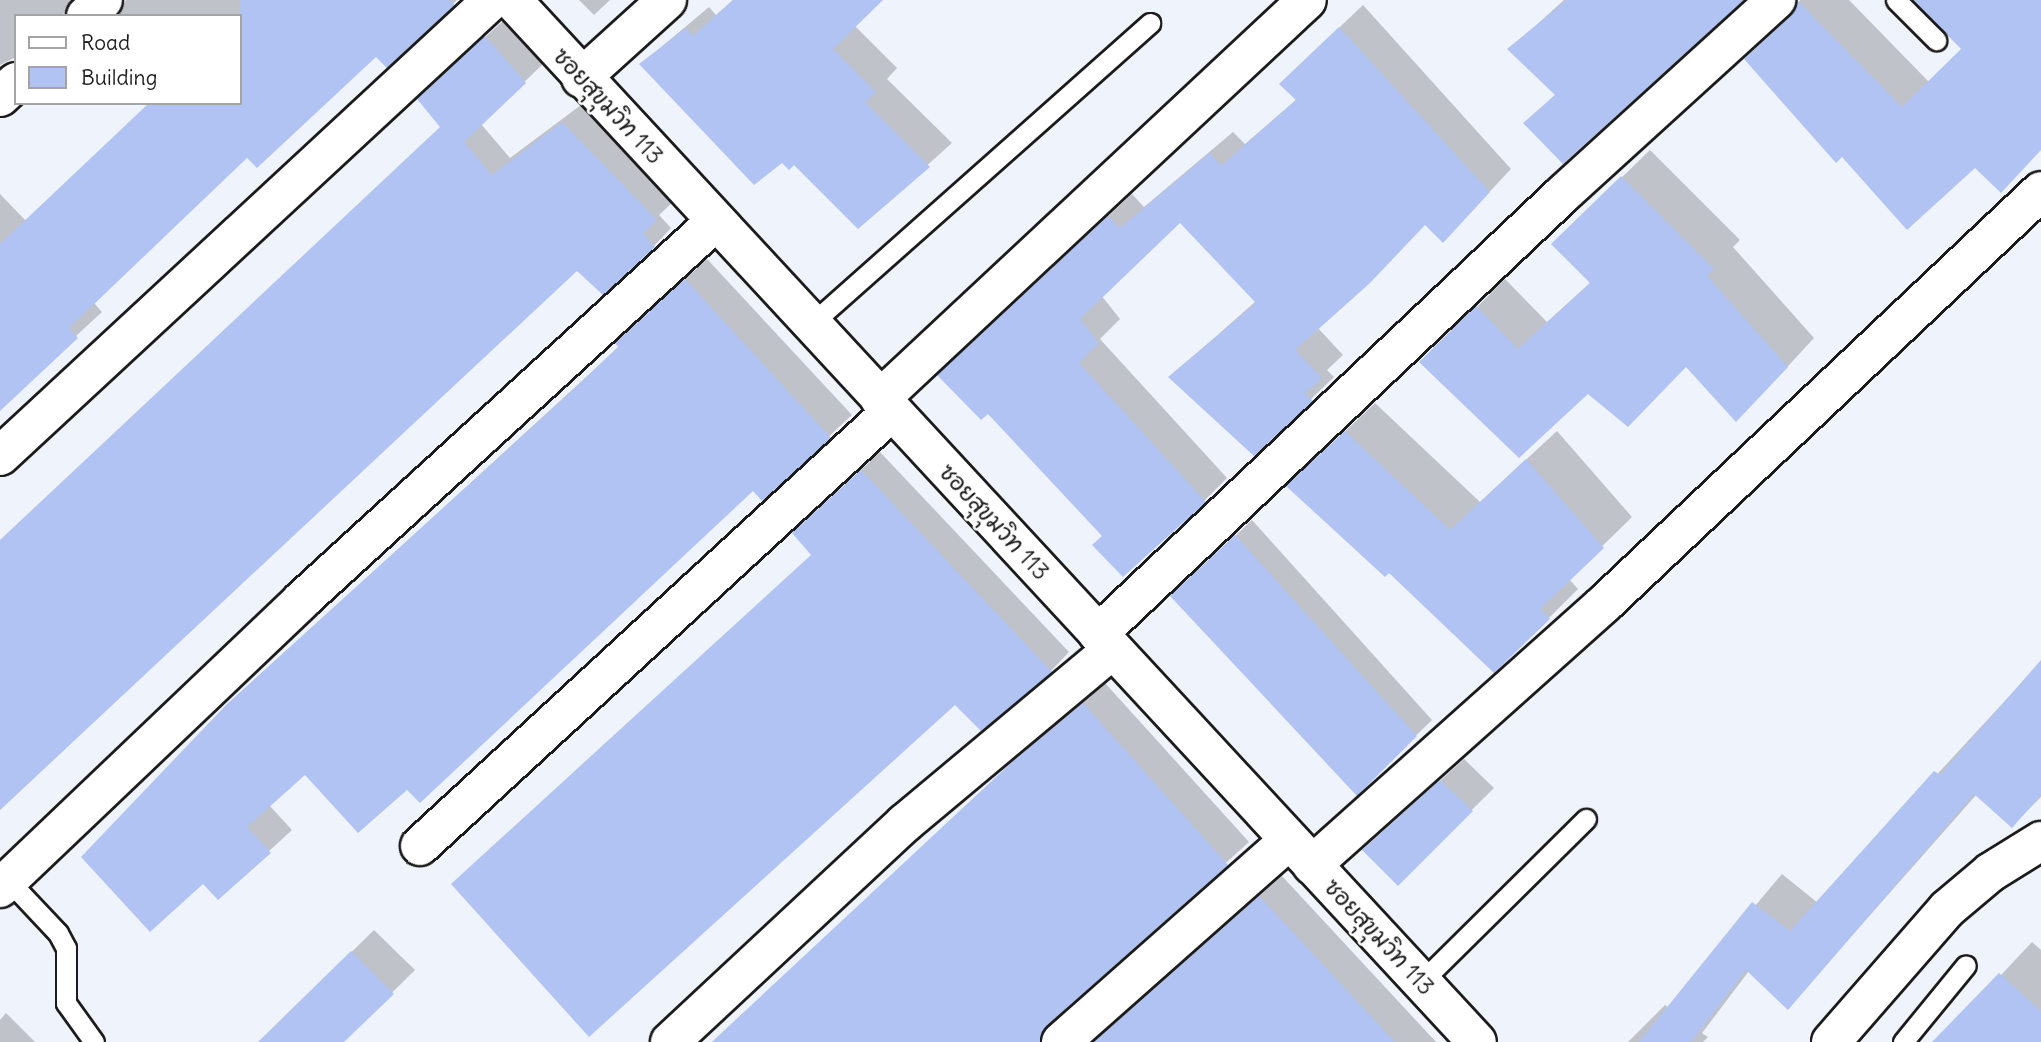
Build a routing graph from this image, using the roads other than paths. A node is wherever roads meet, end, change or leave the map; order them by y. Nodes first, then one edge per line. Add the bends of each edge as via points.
1 (103, 0) edge
2 (492, 0) edge
3 (512, 0) edge
4 (667, 0) edge
5 (1307, 0) edge
6 (1776, 0) edge
7 (1896, 0) edge
8 (88, 14) edge
9 (1150, 23) dead end
10 (1937, 40) dead end
11 (581, 78) junction
12 (14, 84) edge
13 (0, 97) edge
14 (2041, 191) edge
15 (715, 222) junction
16 (810, 325) junction
17 (885, 406) junction
18 (0, 456) edge
19 (1105, 642) junction
20 (1586, 819) dead end
21 (2041, 841) edge
22 (420, 846) dead end
23 (1301, 853) junction
24 (4, 884) edge
25 (1966, 965) dead end
26 (1421, 982) junction
27 (1463, 1037) edge
28 (94, 1042) edge
29 (670, 1042) edge
30 (1061, 1042) edge
31 (1831, 1042) edge
32 (1903, 1042) edge

1 - 8 street
2 - 18 street
3 - 11 street, ซอยสุขุมวิท 113
4 - 11 street
5 - 17 street
6 - 19 street via 1554,203
7 - 10 lane
9 - 16 lane
11 - 15 street, ซอยสุขุมวิท 113
12 - 13 street
14 - 23 street via 1604,604
15 - 16 street, ซอยสุขุมวิท 113
15 - 24 street via 302,600
16 - 17 street, ซอยสุขุมวิท 113
17 - 19 street, ซอยสุขุมวิท 113
17 - 22 street
19 - 23 street, ซอยสุขุมวิท 113
19 - 29 street
20 - 26 lane
21 - 31 street via 1991,872 1947,909
23 - 26 street, ซอยสุขุมวิท 113
23 - 30 street
24 - 28 lane via 58,933 66,948 66,1003
25 - 32 lane
26 - 27 street, ซอยสุขุมวิท 113

